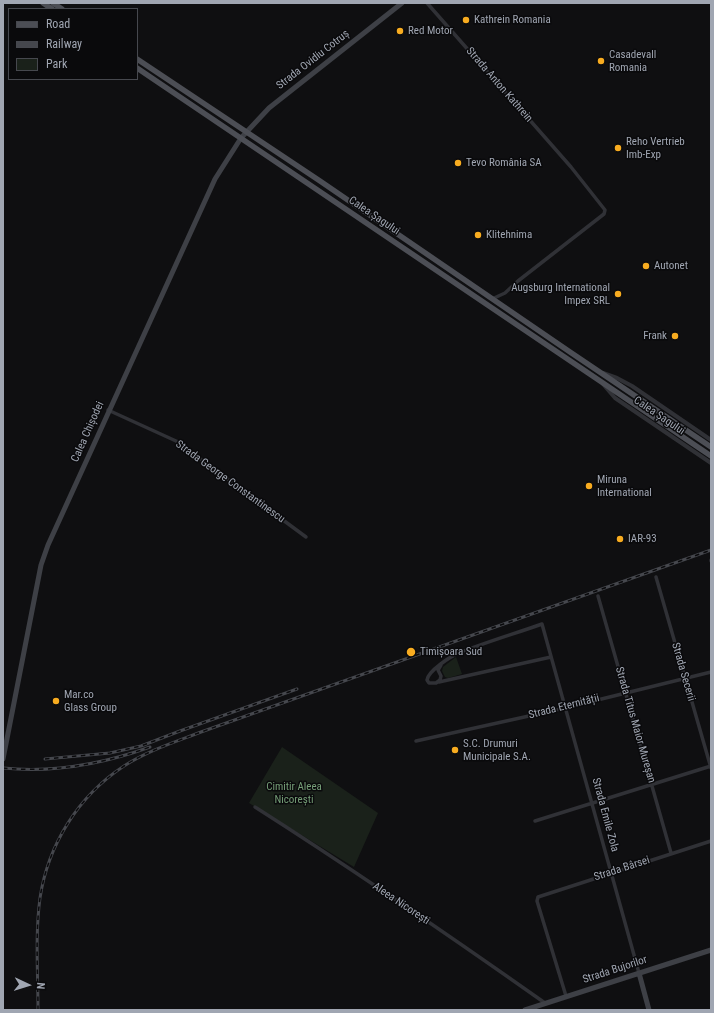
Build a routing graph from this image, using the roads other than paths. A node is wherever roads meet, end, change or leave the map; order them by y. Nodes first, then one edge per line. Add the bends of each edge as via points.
1 (402, 3) edge
2 (427, 3) edge
3 (138, 60) edge
4 (138, 69) edge
5 (246, 132) junction
6 (241, 138) junction
7 (505, 293) junction
8 (492, 299) junction
9 (502, 306) junction
10 (599, 372) junction
11 (600, 380) junction
12 (108, 410) junction
13 (711, 440) edge
14 (711, 447) edge
15 (711, 456) edge
16 (711, 463) edge
17 (306, 537) dead end
18 (656, 577) dead end
19 (598, 596) dead end
20 (551, 657) junction
21 (441, 665) junction
22 (432, 672) junction
23 (711, 672) edge
24 (440, 674) junction
25 (685, 678) junction
26 (446, 680) junction
27 (437, 683) junction
28 (625, 692) junction
29 (564, 708) junction
30 (416, 741) dead end
31 (4, 751) edge
32 (3, 759) edge
33 (711, 767) edge
34 (652, 785) junction
35 (592, 803) junction
36 (255, 807) dead end
37 (536, 821) dead end
38 (711, 841) edge
39 (671, 853) junction
40 (611, 873) junction
41 (711, 950) edge
42 (639, 973) junction
43 (566, 996) junction
44 (545, 1004) junction
45 (525, 1010) edge
46 (649, 1010) edge

1 - 5 main road, Strada Ovidiu Cotruș via 273,105
2 - 7 street, Strada Anton Kathrein via 571,167 605,210
3 - 5 main road, Calea Șagului
4 - 6 main road, Calea Șagului
5 - 6 main road, Strada Ovidiu Cotruș
5 - 8 main road, Calea Șagului
6 - 11 main road, Calea Șagului
6 - 12 main road, Calea Chișodei via 215,179
7 - 8 street
7 - 9 street
8 - 9 main road, Calea Șagului
9 - 10 main road, Calea Șagului
10 - 13 street, Calea Șagului via 632,386
10 - 14 main road, Calea Șagului
11 - 15 main road, Calea Șagului
11 - 16 street, Calea Șagului via 615,398
12 - 17 street, Strada George Constantinescu via 176,441
12 - 31 main road, Calea Chișodei via 44,555
18 - 25 street, Strada Secerii
19 - 28 street, Strada Titus Maior Mureșan
20 - 21 street, Strada Emile Zola via 542,624 459,653
20 - 26 street
20 - 29 street, Strada Emile Zola
21 - 22 street
21 - 24 street via 438,669
22 - 24 street
22 - 27 street via 427,676 427,681 431,684
23 - 25 street, Strada Eternității
24 - 26 street via 443,680
24 - 27 street
25 - 28 street, Strada Eternității
25 - 33 street, Strada Secerii
26 - 27 street
28 - 29 street, Strada Eternității
28 - 34 street, Strada Titus Maior Mureșan
29 - 30 street, Strada Eternității
29 - 35 street, Strada Emile Zola
31 - 32 main road, Calea Chișodei
33 - 34 street
34 - 35 street
34 - 39 street, Strada Titus Maior Mureșan
35 - 37 street
35 - 40 street, Strada Emile Zola
36 - 44 street, Aleea Nicorești via 358,874
38 - 39 street, Strada Bârsei
39 - 40 street, Strada Bârsei
40 - 42 street, Strada Emile Zola
40 - 43 street, Strada Bârsei via 538,897 537,901
41 - 42 main road, Strada Bujorilor
42 - 43 main road, Strada Bujorilor
42 - 46 main road, Strada Emile Zola
43 - 44 main road, Strada Bujorilor
44 - 45 main road, Strada Bujorilor

